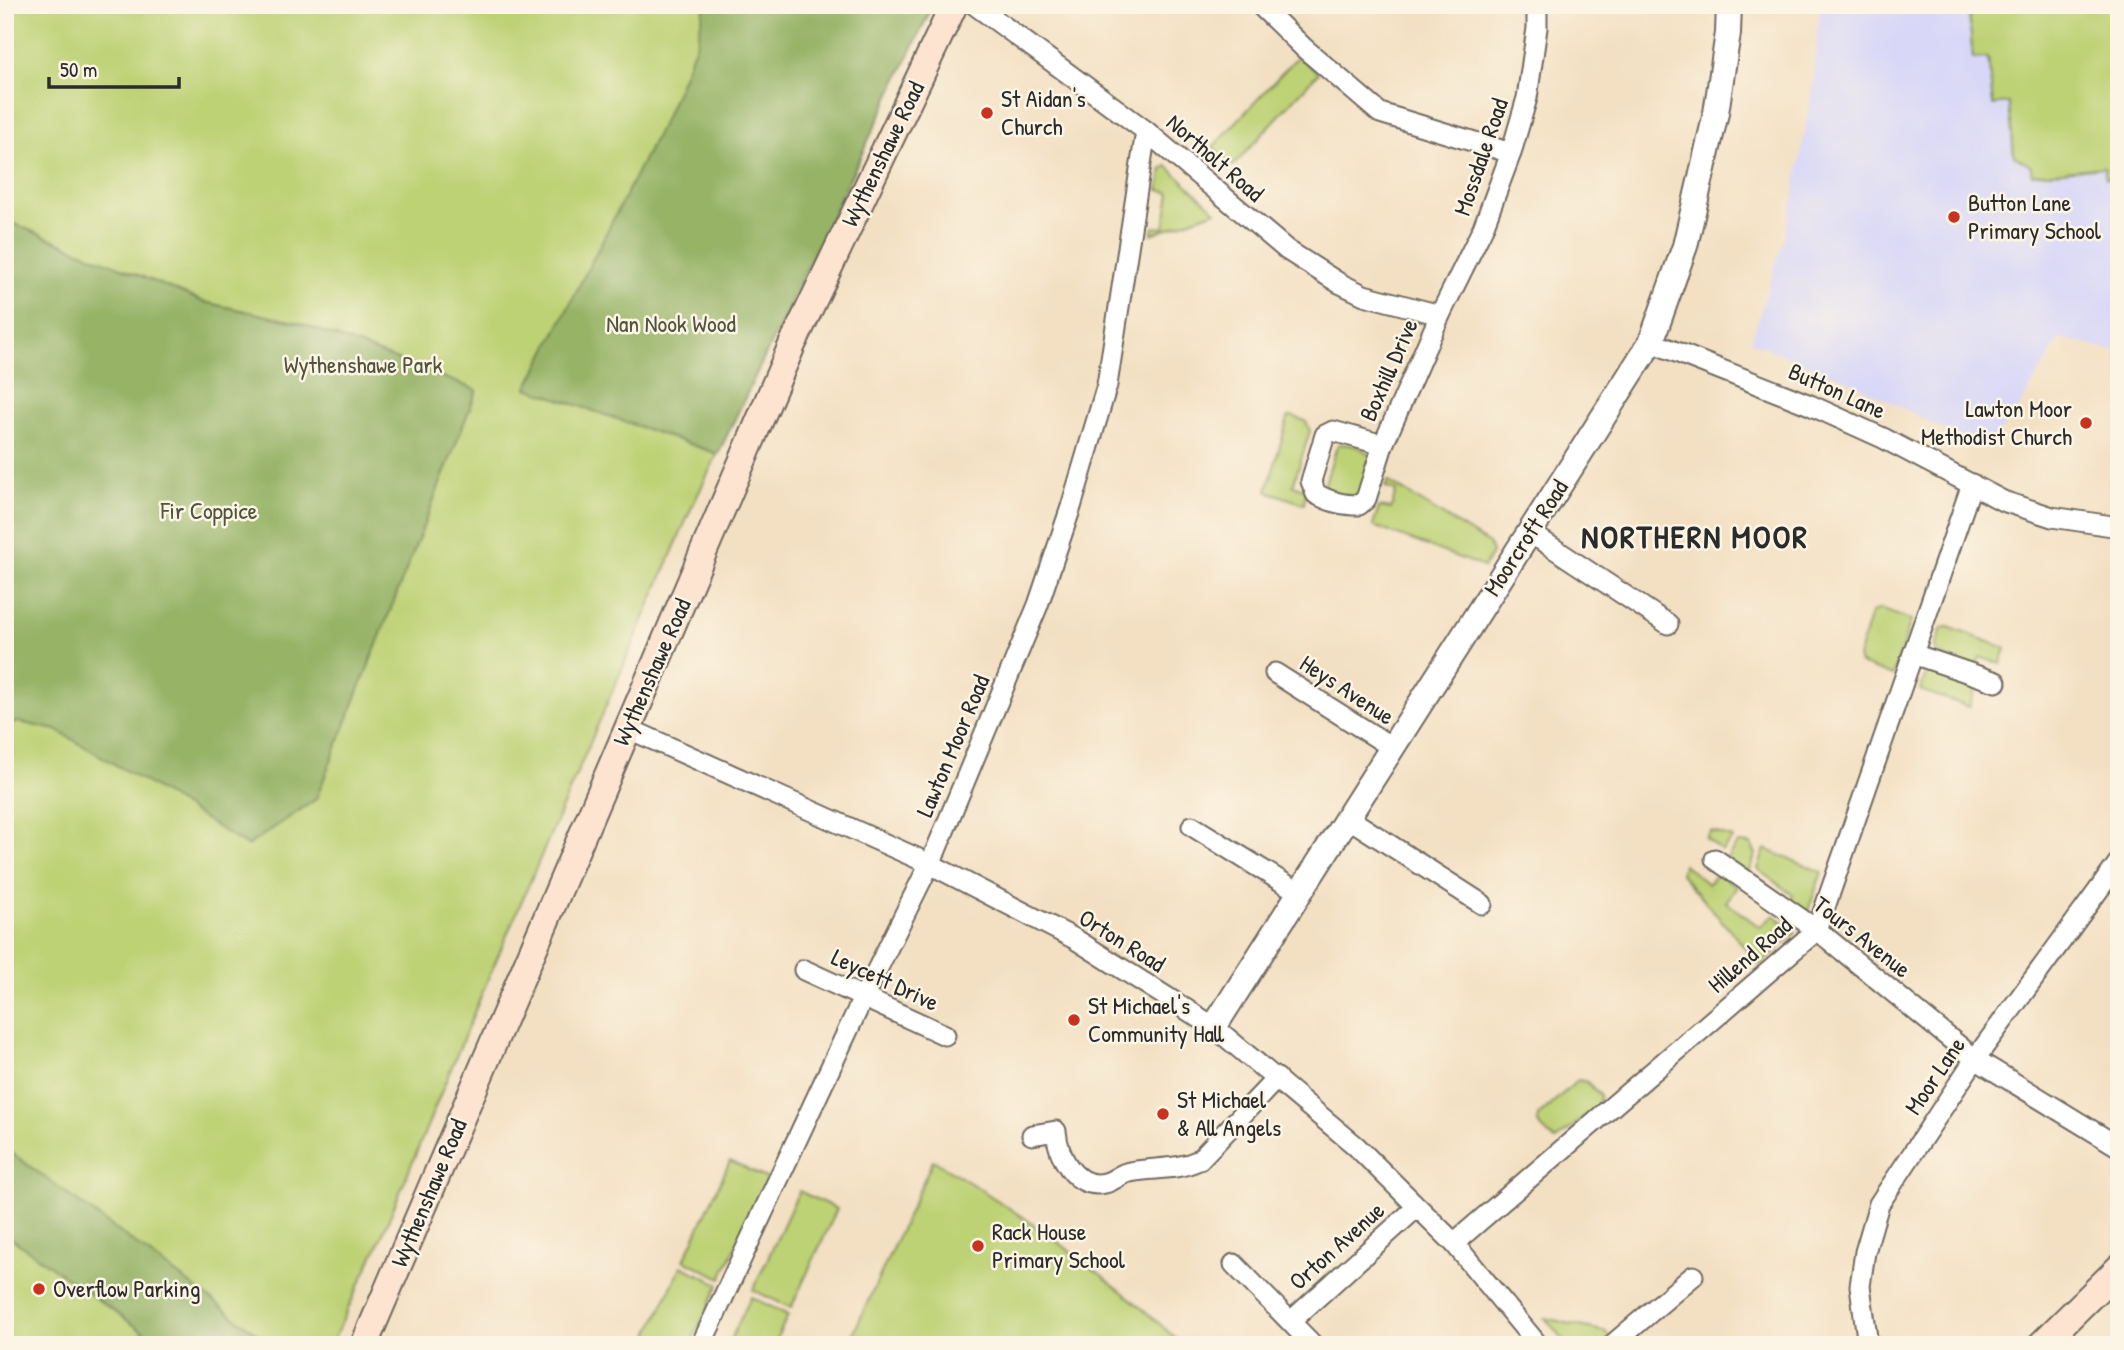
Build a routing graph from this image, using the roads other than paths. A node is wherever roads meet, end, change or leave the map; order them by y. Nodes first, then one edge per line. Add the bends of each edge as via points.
1 (954, 5) edge
2 (975, 5) edge
3 (1260, 5) edge
4 (1537, 5) edge
5 (1729, 5) edge
6 (1146, 131) junction
7 (1511, 153) junction
8 (1440, 315) junction
9 (1651, 342) junction
10 (1383, 445) dead end
11 (1972, 484) junction
12 (2119, 527) edge
13 (1529, 532) junction
14 (1668, 624) dead end
15 (1913, 653) junction
16 (1275, 673) dead end
17 (1997, 682) dead end
18 (627, 728) junction
19 (1393, 748) junction
20 (1348, 818) junction
21 (1192, 826) dead end
22 (1715, 859) dead end
23 (2119, 862) edge
24 (930, 864) junction
25 (1300, 893) junction
26 (1482, 904) dead end
27 (1816, 930) junction
28 (804, 970) dead end
29 (863, 998) junction
30 (1214, 1027) junction
31 (945, 1035) dead end
32 (1975, 1059) junction
33 (1277, 1078) junction
34 (1032, 1135) dead end
35 (2119, 1147) edge
36 (1416, 1208) junction
37 (1454, 1243) junction
38 (1234, 1264) dead end
39 (2119, 1268) edge
40 (1693, 1276) dead end
41 (1292, 1321) junction
42 (364, 1345) edge
43 (701, 1345) edge
44 (1313, 1345) edge
45 (1538, 1345) edge
46 (1612, 1345) edge
47 (1868, 1345) edge
48 (2041, 1345) edge

1 - 18 main road, Wythenshawe Road via 792,345
2 - 6 street, Northolt Road
3 - 7 street via 1380,113
4 - 7 street, Mossdale Road via 1527,98
5 - 9 street, Moorcroft Road via 1716,113 1685,246
6 - 8 street, Northolt Road via 1287,250 1339,283 1364,295
6 - 24 street, Lawton Moor Road via 1107,385 1038,605
7 - 8 street, Mossdale Road via 1483,228
8 - 10 street, Boxhill Drive
9 - 11 street, Button Lane via 1811,405
9 - 13 street, Moorcroft Road
11 - 12 street, Button Lane via 2003,501 2052,517
11 - 15 street, Hillend Road
13 - 14 street
13 - 19 street, Moorcroft Road
15 - 17 street
15 - 27 street, Hillend Road
16 - 19 street, Heys Avenue
18 - 24 street, Orton Road
18 - 42 main road, Wythenshawe Road
19 - 20 street, Moorcroft Road
20 - 25 street, Moorcroft Road
20 - 26 street
21 - 25 street
22 - 27 street, Tours Avenue
23 - 32 street, Moor Lane
24 - 29 street, Lawton Moor Road
24 - 30 street, Orton Road via 1075,939
25 - 30 street, Moorcroft Road
27 - 32 street, Tours Avenue
27 - 37 street, Hillend Road
28 - 29 street, Leycett Drive
29 - 31 street, Leycett Drive
29 - 43 street, Lawton Moor Road
30 - 33 street, Orton Road
32 - 35 street, Tours Avenue
32 - 47 street, Moor Lane via 1880,1203 1860,1286
33 - 34 street via 1199,1160 1183,1167 1127,1172 1104,1184 1084,1181 1058,1150 1056,1131
33 - 36 street, Orton Road via 1356,1146
36 - 37 street, Orton Road
36 - 41 street, Orton Avenue
37 - 45 street, Orton Road
38 - 41 street, Orton Avenue
39 - 48 main road
40 - 46 street
41 - 44 street, Orton Avenue

